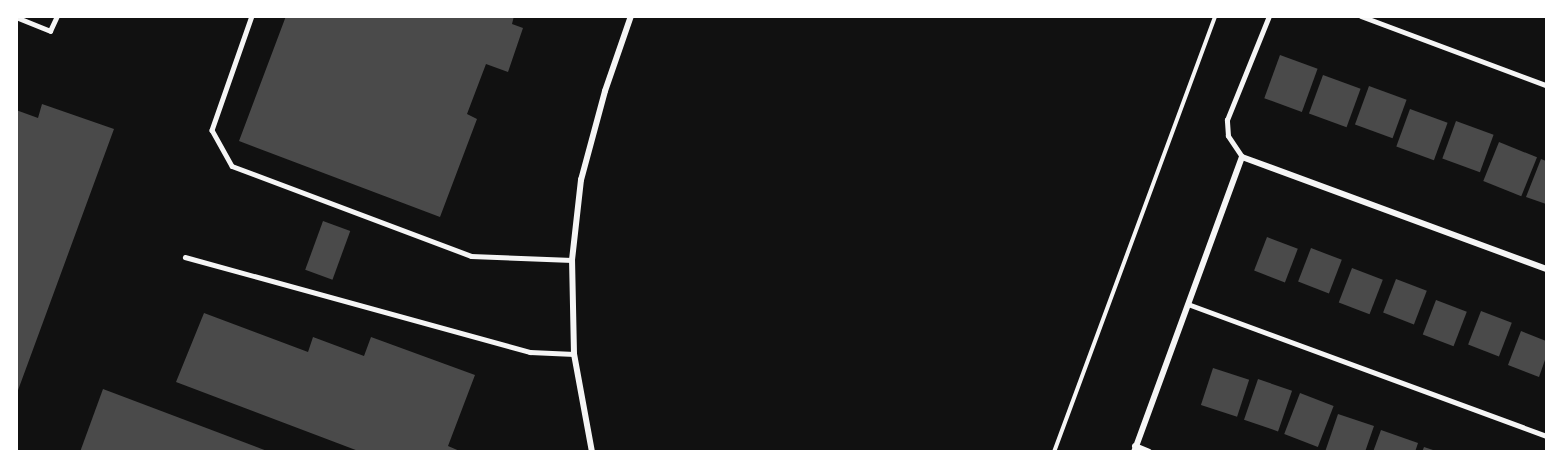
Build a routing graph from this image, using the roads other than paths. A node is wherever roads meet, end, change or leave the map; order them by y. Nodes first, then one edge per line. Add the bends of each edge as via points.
1 (57, 16) edge
2 (252, 16) edge
3 (631, 16) edge
4 (1269, 16) edge
5 (1361, 16) edge
6 (16, 17) edge
7 (1546, 85) edge
8 (1242, 157) junction
9 (185, 257) dead end
10 (572, 260) junction
11 (1546, 269) edge
12 (1188, 304) junction
13 (574, 354) junction
14 (1546, 436) edge
15 (1134, 449) edge
16 (592, 452) edge
17 (1149, 452) edge

1 - 6 lane via 50,31
2 - 10 lane via 212,130 232,166 471,256
3 - 10 street via 605,91 582,180
4 - 8 lane via 1227,120 1228,136
5 - 7 lane
8 - 11 street
8 - 12 street
9 - 13 lane via 530,352
10 - 13 street
12 - 14 lane
12 - 15 street
13 - 16 street
15 - 17 street

